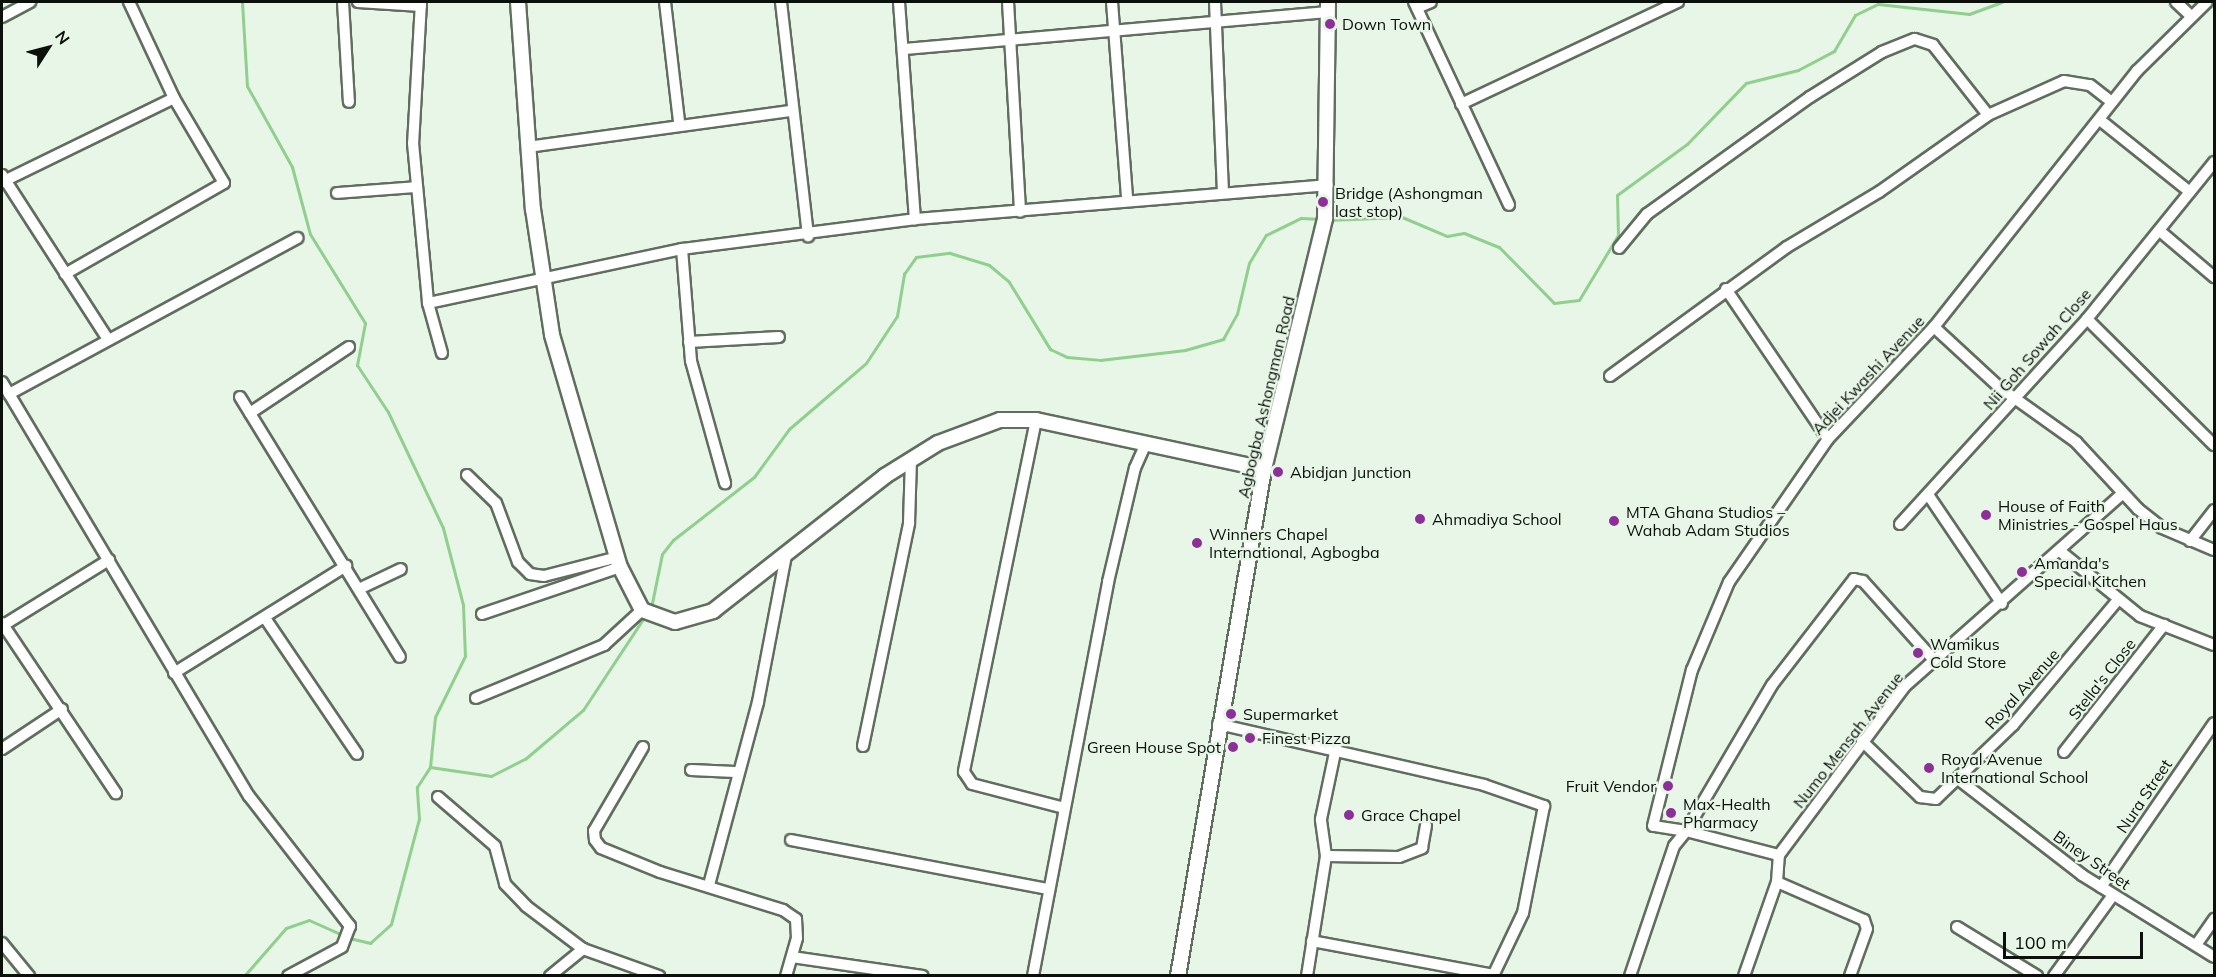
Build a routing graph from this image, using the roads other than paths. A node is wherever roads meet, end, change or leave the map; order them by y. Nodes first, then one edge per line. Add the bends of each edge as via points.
1 (30, 2) edge
2 (129, 2) edge
3 (343, 2) edge
4 (358, 2) edge
5 (518, 2) edge
6 (665, 2) edge
7 (781, 2) edge
8 (899, 2) edge
9 (1008, 2) edge
10 (1112, 2) edge
11 (1215, 2) edge
12 (1431, 2) edge
13 (1678, 2) edge
14 (2176, 2) edge
15 (2207, 2) edge
16 (421, 4) edge
17 (1416, 5) edge
18 (1328, 7) edge
19 (2191, 16) junction
20 (2, 17) edge
21 (1216, 19) junction
22 (1116, 27) junction
23 (1008, 40) junction
24 (904, 49) junction
25 (174, 98) junction
26 (349, 102) dead end
27 (2112, 102) junction
28 (1461, 104) junction
29 (791, 111) junction
30 (1988, 116) junction
31 (2100, 120) junction
32 (679, 122) junction
33 (527, 147) junction
34 (2214, 162) edge
35 (3, 179) edge
36 (1328, 185) junction
37 (417, 187) junction
38 (1223, 191) junction
39 (2190, 192) junction
40 (337, 193) dead end
41 (1127, 199) junction
42 (1509, 205) dead end
43 (1020, 212) junction
44 (915, 219) junction
45 (2161, 232) junction
46 (808, 236) junction
47 (298, 238) dead end
48 (1619, 248) dead end
49 (682, 249) junction
50 (65, 274) junction
51 (2214, 277) edge
52 (542, 278) junction
53 (1726, 290) junction
54 (428, 303) junction
55 (2087, 319) junction
56 (1934, 327) junction
57 (107, 338) junction
58 (779, 338) dead end
59 (689, 342) junction
60 (349, 347) dead end
61 (442, 353) dead end
62 (1610, 376) dead end
63 (2, 382) edge
64 (9, 394) junction
65 (2014, 396) junction
66 (240, 397) dead end
67 (250, 413) junction
68 (1036, 420) junction
69 (1828, 439) junction
70 (1146, 443) junction
71 (2214, 445) edge
72 (911, 459) junction
73 (1264, 470) junction
74 (467, 475) dead end
75 (725, 483) dead end
76 (2122, 494) junction
77 (1929, 496) junction
78 (2214, 510) edge
79 (1900, 525) dead end
80 (2190, 541) junction
81 (2214, 550) edge
82 (2061, 552) junction
83 (786, 555) junction
84 (109, 561) junction
85 (619, 562) junction
86 (346, 566) junction
87 (401, 569) dead end
88 (361, 588) junction
89 (2117, 602) junction
90 (2002, 603) junction
91 (642, 610) junction
92 (482, 614) dead end
93 (265, 618) junction
94 (2, 625) edge
95 (2163, 625) junction
96 (2214, 645) edge
97 (400, 657) dead end
98 (1933, 659) junction
99 (174, 673) junction
100 (476, 698) dead end
101 (62, 709) junction
102 (2214, 723) edge
103 (1218, 724) junction
104 (1862, 741) junction
105 (863, 746) dead end
106 (644, 747) dead end
107 (1336, 748) junction
108 (2, 749) edge
109 (2064, 752) dead end
110 (357, 754) dead end
111 (691, 770) dead end
112 (735, 772) junction
113 (1958, 779) junction
114 (116, 793) dead end
115 (438, 797) dead end
116 (1064, 808) junction
117 (1426, 825) dead end
118 (1686, 831) junction
119 (791, 840) dead end
120 (1779, 855) junction
121 (1326, 856) junction
122 (1777, 882) junction
123 (709, 885) junction
124 (2101, 887) junction
125 (1047, 889) junction
126 (2113, 895) junction
127 (2214, 919) edge
128 (1957, 927) dead end
129 (1312, 942) junction
130 (2, 943) edge
131 (2196, 945) junction
132 (583, 949) junction
133 (792, 957) junction
134 (2214, 957) edge
135 (29, 975) edge
136 (288, 975) edge
137 (550, 975) edge
138 (659, 975) edge
139 (786, 975) edge
140 (923, 975) edge
141 (1034, 975) edge
142 (1178, 975) edge
143 (1307, 975) edge
144 (1493, 975) edge
145 (1630, 975) edge
146 (1744, 975) edge
147 (1850, 975) edge
148 (2037, 975) edge
149 (2054, 975) edge

1 - 20 street
2 - 25 street
3 - 26 street
4 - 16 street
5 - 33 street
6 - 32 street
7 - 29 street
8 - 24 street
9 - 23 street
10 - 22 street
11 - 21 street
12 - 17 street
13 - 28 street
14 - 19 street
15 - 19 street, Adjei Kwashi Avenue
16 - 37 street via 413,116
17 - 28 street
18 - 21 street
18 - 36 street, Agbogba Ashongman Road
19 - 27 street, Adjei Kwashi Avenue
21 - 22 street
21 - 38 street
22 - 23 street
22 - 41 street
23 - 24 street
23 - 43 street
24 - 44 street
25 - 35 street
25 - 50 street via 224,178 222,186
27 - 30 street via 2090,85 2064,81
27 - 31 street, Adjei Kwashi Avenue
28 - 42 street
29 - 32 street
29 - 46 street
30 - 48 street via 1933,45 1915,39 1882,52 1810,97 1647,214
30 - 53 street
31 - 39 street
31 - 56 street, Adjei Kwashi Avenue
32 - 33 street
33 - 52 street
34 - 39 street, Nii Goh Sowah Close
35 - 50 street
36 - 38 street
36 - 73 street, Agbogba Ashongman Road via 1317,255
37 - 40 street
37 - 54 street
38 - 41 street
39 - 45 street, Nii Goh Sowah Close
41 - 43 street
43 - 44 street
44 - 46 street
45 - 51 street
45 - 55 street, Nii Goh Sowah Close via 2123,269
46 - 49 street
47 - 57 street
49 - 52 street
49 - 59 street
50 - 57 street
52 - 54 street
52 - 85 street via 561,376
53 - 62 street
53 - 69 street
54 - 61 street
55 - 65 street, Nii Goh Sowah Close
55 - 71 street
56 - 65 street
56 - 69 street, Adjei Kwashi Avenue
57 - 64 street
58 - 59 street
59 - 75 street
60 - 67 street
63 - 64 street
64 - 84 street
65 - 76 street via 2076,442
65 - 77 street, Nii Goh Sowah Close
66 - 67 street
67 - 86 street
68 - 70 street
68 - 72 street via 973,427
68 - 116 street via 964,772 972,784
69 - 118 street, Adjei Kwashi Avenue via 1730,582 1710,622 1676,725 1653,826
70 - 73 street
70 - 116 street via 1135,468 1108,582
72 - 83 street via 843,505
72 - 105 street via 909,523
73 - 103 street, Agbogba Ashongman Road
74 - 85 street via 496,503 518,562 530,574 544,576
76 - 80 street via 2162,528
76 - 82 street, Numo Mensah Avenue
77 - 79 street, Nii Goh Sowah Close
77 - 90 street
78 - 80 street
80 - 81 street
82 - 89 street
82 - 90 street, Numo Mensah Avenue
83 - 91 street via 735,599 704,615 667,622
83 - 112 street via 772,644
84 - 94 street
84 - 99 street
85 - 91 street
85 - 92 street
86 - 88 street
86 - 93 street
87 - 88 street
88 - 97 street
89 - 95 street
89 - 113 street, Royal Avenue via 2020,718
90 - 98 street, Numo Mensah Avenue
91 - 100 street via 604,645
93 - 99 street
93 - 110 street
94 - 101 street
95 - 96 street
95 - 109 street, Stella's Close
98 - 104 street, Numo Mensah Avenue
98 - 118 street via 1863,581 1847,584 1772,685
99 - 136 street via 267,823 350,926 342,947
101 - 108 street
101 - 114 street
102 - 124 street, Nura Street
103 - 107 street
103 - 142 street, Agbogba Ashongman Road
104 - 113 street, Royal Avenue via 1920,797 1936,799
104 - 120 street, Numo Mensah Avenue
106 - 123 street via 594,831 595,840 600,848 660,872
107 - 121 street via 1320,819
107 - 144 street via 1510,792 1544,806 1523,913
111 - 112 street
112 - 123 street
113 - 124 street, Biney Street
115 - 132 street via 495,846 511,892
116 - 125 street
117 - 121 street via 1422,848 1399,857
118 - 120 street
118 - 145 street via 1674,846
119 - 125 street
120 - 122 street
121 - 129 street
122 - 146 street
122 - 147 street via 1864,920 1867,928
123 - 133 street via 783,909 796,919
124 - 126 street, Biney Street
125 - 141 street
126 - 131 street, Biney Street
126 - 149 street
127 - 131 street
128 - 148 street
129 - 143 street
129 - 144 street
130 - 135 street
131 - 134 street, Biney Street
132 - 137 street
132 - 138 street
133 - 139 street
133 - 140 street

